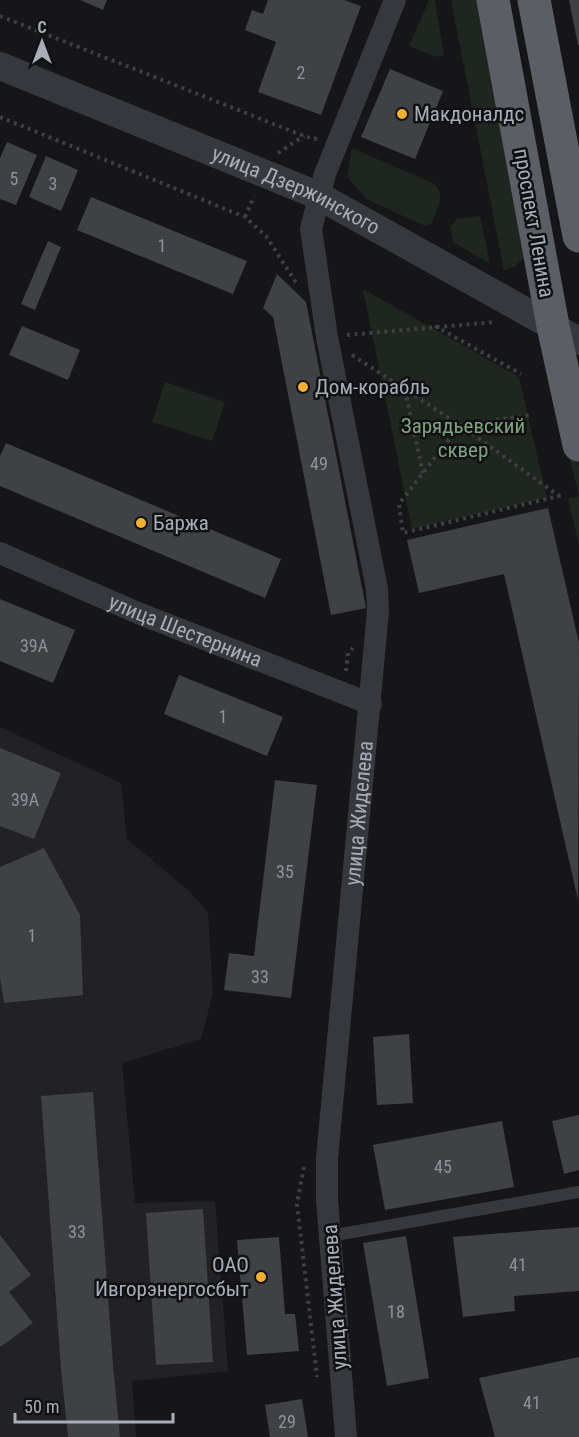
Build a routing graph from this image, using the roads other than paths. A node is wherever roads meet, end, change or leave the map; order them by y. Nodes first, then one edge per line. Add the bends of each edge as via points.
1 (395, 0) edge
2 (493, 0) edge
3 (534, 0) edge
4 (0, 66) edge
5 (317, 195) junction
6 (579, 236) edge
7 (566, 333) edge
8 (579, 445) edge
9 (0, 553) edge
10 (371, 704) junction
11 (579, 1192) edge
12 (330, 1236) junction
13 (346, 1437) edge

1 - 5 street, улица Жиделева
2 - 7 highway, проспект Ленина
3 - 6 highway, проспект Ленина
4 - 5 street, улица Дзержинского
5 - 7 street, улица Дзержинского
5 - 10 street, улица Жиделева via 311,229 327,337 377,589
7 - 8 highway, проспект Ленина
9 - 10 street, улица Шестернина via 138,613
10 - 12 street, улица Жиделева via 327,1158
11 - 12 lane
12 - 13 street, улица Жиделева

